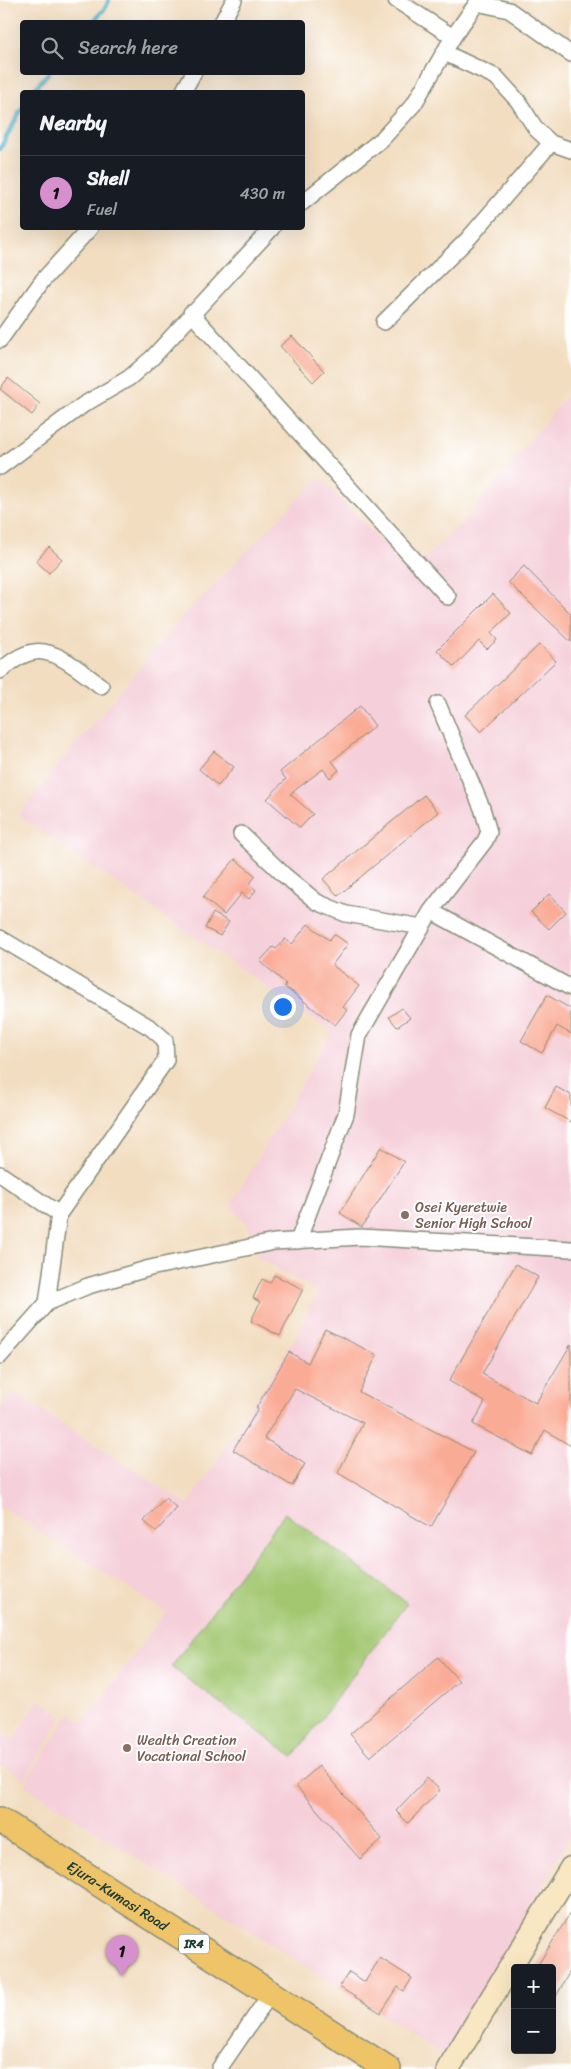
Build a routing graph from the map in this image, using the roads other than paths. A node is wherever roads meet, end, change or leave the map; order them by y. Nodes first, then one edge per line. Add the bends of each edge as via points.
1 (234, 0) edge
2 (396, 0) edge
3 (478, 2) edge
4 (223, 20) edge
5 (453, 37) junction
6 (445, 53) junction
7 (571, 54) edge
8 (192, 75) edge
9 (184, 90) edge
10 (551, 143) junction
11 (571, 150) edge
12 (305, 201) edge
13 (88, 230) edge
14 (270, 230) edge
15 (191, 313) junction
16 (384, 322) dead end
17 (0, 340) edge
18 (0, 468) edge
19 (448, 597) dead end
20 (0, 670) edge
21 (101, 686) dead end
22 (438, 704) dead end
23 (241, 834) dead end
24 (431, 911) junction
25 (422, 927) junction
26 (0, 938) edge
27 (571, 988) edge
28 (0, 1174) edge
29 (59, 1214) junction
30 (298, 1240) junction
31 (571, 1249) edge
32 (47, 1303) junction
33 (2, 1350) edge
34 (0, 1820) edge
35 (571, 1868) edge
36 (271, 1994) junction
37 (219, 2069) edge
38 (388, 2069) edge
39 (448, 2069) edge

1 - 4 street
2 - 5 street
3 - 5 street
3 - 7 street via 508,10
5 - 6 street
6 - 10 street via 496,77 518,101 536,129
6 - 12 street via 414,104 382,139
8 - 9 street
10 - 11 street
10 - 16 street via 468,239
13 - 17 street via 44,280
14 - 15 street
15 - 18 street via 152,358 129,378 83,405
15 - 19 street
20 - 21 street via 33,652 47,652
22 - 24 street via 489,832 485,842
23 - 25 street via 318,902 346,914
24 - 25 street
24 - 27 street
25 - 30 street via 359,1035 346,1114
26 - 29 street via 151,1028 165,1040 166,1060
28 - 29 street
29 - 32 street
30 - 31 street via 360,1237
30 - 32 street via 150,1268 88,1286
32 - 33 street
34 - 36 main road, Ejura-Kumasi Road / IR4
35 - 39 street
36 - 37 street
36 - 38 main road, Ejura-Kumasi Road / IR4

